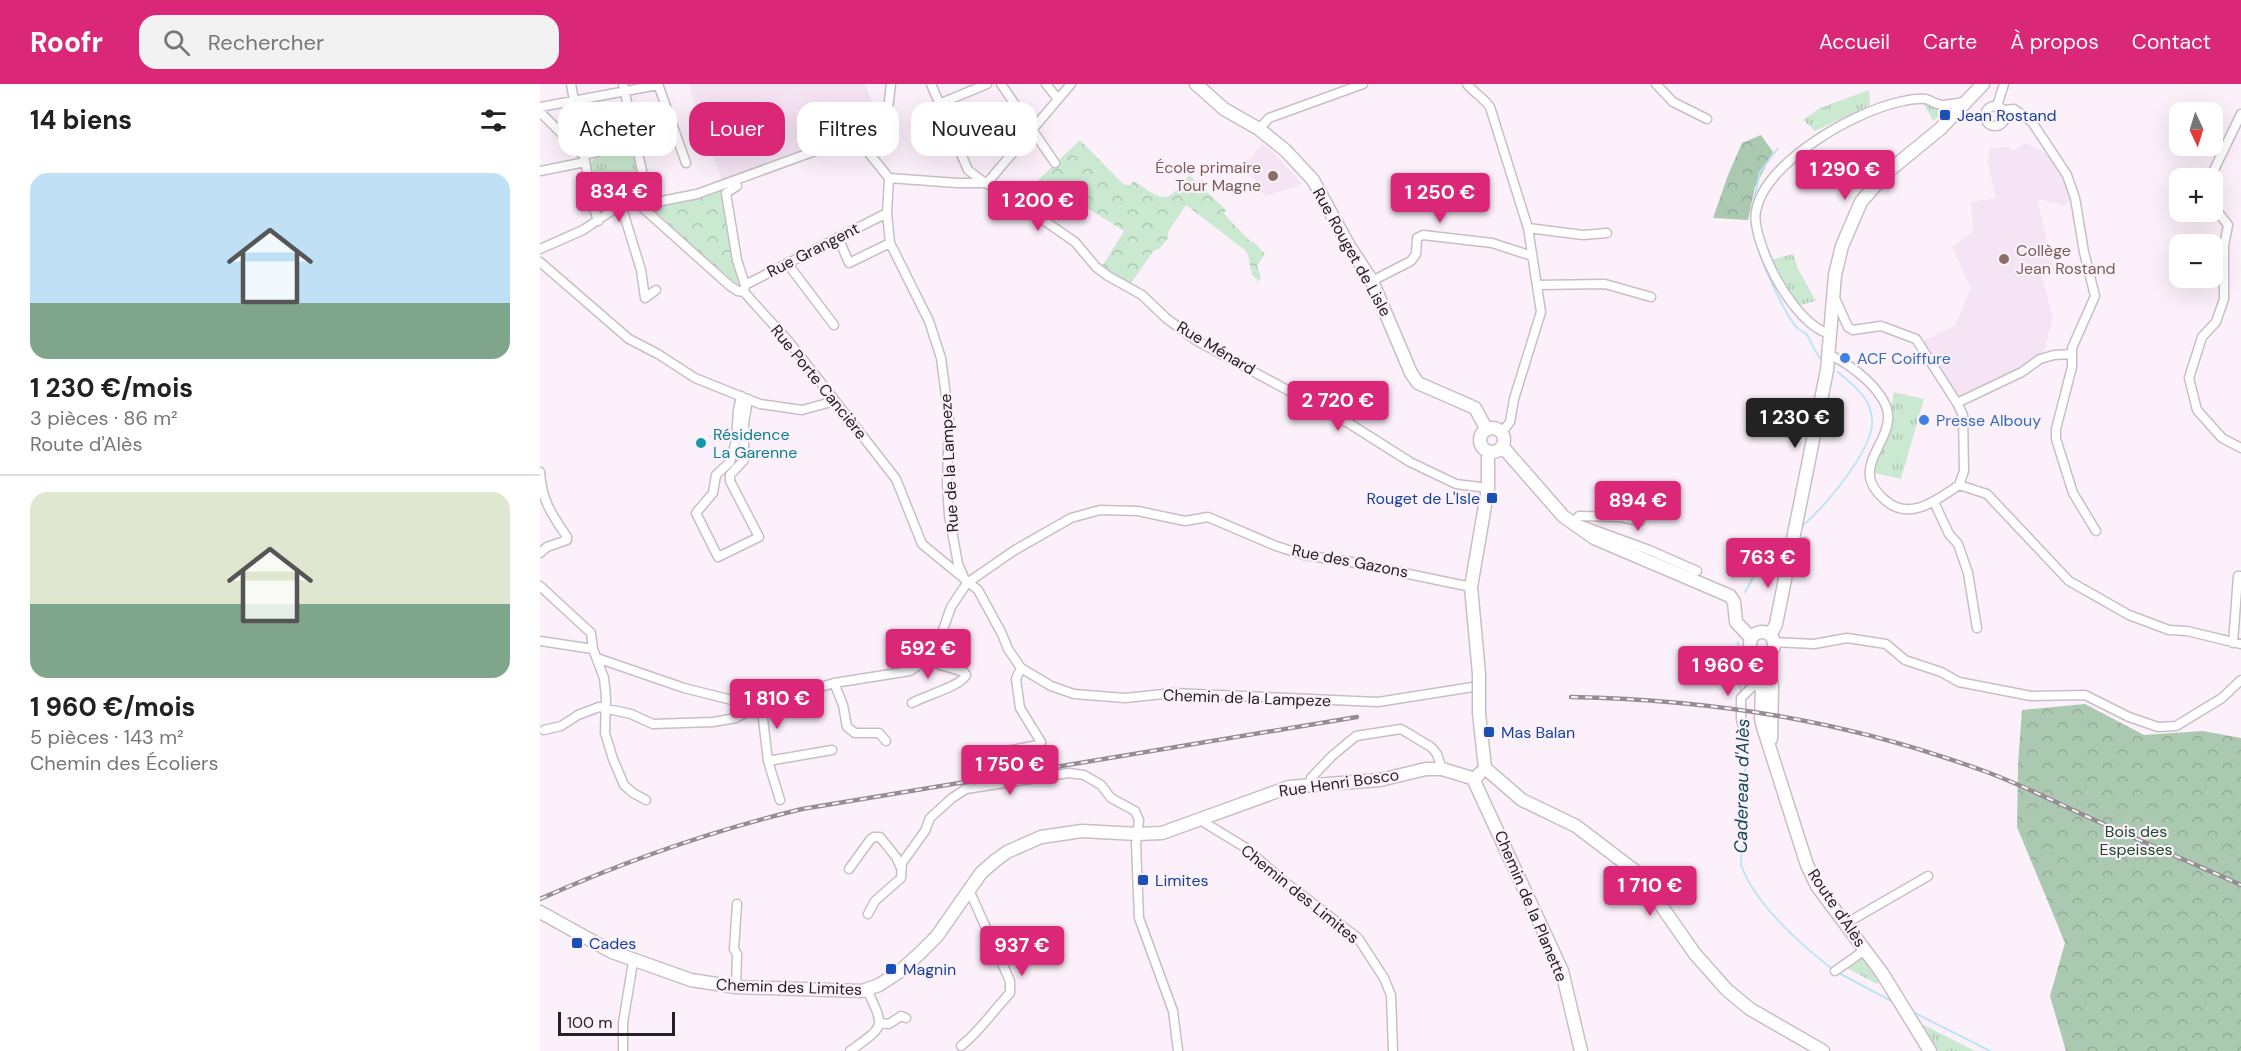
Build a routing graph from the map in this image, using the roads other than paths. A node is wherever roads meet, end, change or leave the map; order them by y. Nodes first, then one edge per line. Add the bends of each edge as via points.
1 (571, 84) edge
2 (891, 84) edge
3 (931, 84) edge
4 (987, 84) edge
5 (1001, 84) edge
6 (1046, 84) edge
7 (1071, 84) edge
8 (1197, 84) edge
9 (1363, 84) edge
10 (1467, 84) edge
11 (1656, 84) edge
12 (1983, 84) edge
13 (2004, 84) edge
14 (658, 85) edge
15 (624, 88) edge
16 (1058, 99) junction
17 (574, 100) junction
18 (1969, 100) junction
19 (889, 102) edge
20 (938, 102) edge
21 (944, 102) edge
22 (1013, 102) edge
23 (540, 107) edge
24 (540, 112) edge
25 (2241, 114) edge
26 (1707, 119) dead end
27 (1037, 124) edge
28 (1259, 129) junction
29 (1037, 137) edge
30 (594, 156) edge
31 (639, 156) edge
32 (871, 156) edge
33 (962, 156) edge
34 (1009, 156) edge
35 (800, 157) joint
36 (584, 159) junction
37 (686, 163) dead end
38 (1055, 163) dead end
39 (2215, 168) edge
40 (968, 170) junction
41 (540, 171) edge
42 (889, 178) junction
43 (967, 183) junction
44 (986, 183) junction
45 (621, 204) junction
46 (641, 205) junction
47 (887, 213) junction
48 (2223, 219) edge
49 (598, 221) junction
50 (1528, 228) junction
51 (1607, 233) dead end
52 (838, 237) junction
53 (890, 243) junction
54 (540, 249) edge
55 (1532, 256) junction
56 (540, 262) edge
57 (787, 263) junction
58 (1372, 281) junction
59 (1537, 285) junction
60 (744, 289) junction
61 (656, 290) dead end
62 (1833, 294) junction
63 (1651, 297) dead end
64 (834, 325) dead end
65 (1830, 334) junction
66 (2072, 354) junction
67 (1829, 355) junction
68 (744, 397) junction
69 (836, 401) junction
70 (1957, 403) junction
71 (1487, 430) junction
72 (1502, 433) junction
73 (1502, 446) junction
74 (2241, 448) edge
75 (1488, 451) junction
76 (540, 472) edge
77 (1959, 485) junction
78 (1488, 488) junction
79 (1934, 502) junction
80 (1568, 519) junction
81 (1640, 522) dead end
82 (2096, 531) dead end
83 (1805, 542) dead end
84 (542, 547) edge
85 (1789, 556) junction
86 (1697, 571) dead end
87 (2241, 576) edge
88 (967, 583) junction
89 (540, 586) edge
90 (1471, 586) junction
91 (1977, 628) dead end
92 (540, 641) edge
93 (1752, 644) junction
94 (1772, 644) junction
95 (2237, 644) edge
96 (593, 649) junction
97 (597, 658) junction
98 (929, 658) junction
99 (1021, 668) junction
100 (1479, 680) junction
101 (1759, 680) junction
102 (2241, 680) edge
103 (834, 683) junction
104 (758, 702) junction
105 (912, 703) dead end
106 (606, 708) junction
107 (1743, 728) dead end
108 (544, 730) dead end
109 (886, 741) dead end
110 (832, 750) dead end
111 (1771, 752) junction
112 (768, 761) junction
113 (1485, 768) junction
114 (1442, 769) junction
115 (1475, 779) junction
116 (979, 785) junction
117 (1311, 785) junction
118 (646, 800) dead end
119 (780, 800) dead end
120 (1203, 819) junction
121 (1137, 834) junction
122 (901, 868) junction
123 (849, 869) dead end
124 (1928, 876) dead end
125 (969, 890) junction
126 (540, 901) edge
127 (737, 904) dead end
128 (540, 912) edge
129 (868, 914) dead end
130 (1845, 924) junction
131 (568, 928) junction
132 (1865, 950) junction
133 (633, 962) junction
134 (1835, 971) dead end
135 (736, 987) junction
136 (867, 990) junction
137 (906, 1018) dead end
138 (880, 1023) junction
139 (961, 1046) dead end
140 (623, 1051) edge
141 (850, 1051) edge
142 (1178, 1051) edge
143 (1393, 1051) edge
144 (1581, 1051) edge
145 (1823, 1051) edge
146 (1930, 1051) edge

1 - 17 street
2 - 19 street
3 - 20 street, Rue Ménard
4 - 21 street
5 - 22 street
6 - 16 street
7 - 16 street
8 - 28 street, Rue Rouget de Lisle via 1224,109
9 - 28 street via 1269,118
10 - 50 street via 1490,107
11 - 26 street via 1673,102
12 - 18 street, Route d'Alès
13 - 66 street via 2000,108 2014,109 2032,122 2067,175 2075,198 2095,296
14 - 15 street
14 - 37 street
15 - 17 street
16 - 27 street
17 - 23 street
17 - 36 street
18 - 62 street, Route d'Alès via 1885,174 1861,202 1842,246
18 - 65 street via 1941,105 1924,99 1876,110 1822,136 1783,165 1765,186 1755,213 1762,248 1785,296 1819,330
24 - 36 street
25 - 39 street
28 - 58 street, Rue Rouget de Lisle via 1313,180
29 - 38 street
30 - 36 street
31 - 46 street via 647,194
32 - 42 street
33 - 40 street, Rue Ménard
34 - 44 street
35 - 46 street via 697,194
35 - 60 street via 726,193
36 - 41 street
36 - 49 street
40 - 43 street, Rue Ménard
40 - 44 street, Rue Ménard
42 - 43 street
42 - 47 street, Rue de la Lampeze
43 - 44 street
44 - 78 street, Rue Ménard via 1075,242 1096,267 1143,295 1197,341 1350,424 1410,462 1456,484
45 - 46 street via 628,199
45 - 49 street
45 - 61 street via 641,270 645,298
46 - 60 street, Rue Porte Cancière via 730,286 738,291
47 - 52 street, Rue Grangent
47 - 53 street, Rue de la Lampeze
48 - 74 street via 2228,225 2224,299 2216,322 2202,337 2188,378 2197,410 2222,438
49 - 54 street
50 - 51 street via 1583,235
50 - 55 street
52 - 53 street via 849,263
52 - 57 street, Rue Grangent
53 - 88 street, Rue de la Lampeze via 930,321 941,358 949,419 949,515 958,564
55 - 58 street via 1492,243 1423,235 1418,238 1411,261
55 - 59 street
56 - 68 street via 629,339 695,378
57 - 60 street, Rue Grangent
57 - 64 street
58 - 71 street, Rue Rouget de Lisle via 1418,383 1474,408
59 - 63 street via 1605,284
59 - 72 street via 1541,312 1510,422
60 - 69 street, Rue Porte Cancière
62 - 65 street, Route d'Alès
62 - 70 street via 1853,330 1881,326 1916,339
65 - 67 street, Route d'Alès
66 - 70 street via 2040,359 2022,372
66 - 82 street via 2056,439 2073,493
67 - 79 street via 1871,383 1889,419 1870,472 1872,486 1890,505 1901,509 1923,508
67 - 85 street, Route d'Alès
68 - 68 street via 738,410 730,462 716,476 713,493 696,513 718,556 759,537 730,481 744,460
68 - 69 street via 760,404 802,410
69 - 88 street, Rue Porte Cancière via 896,479 922,544
70 - 77 street via 1964,441 1964,471
71 - 72 street
71 - 75 street via 1481,441
72 - 73 street
73 - 75 street
73 - 80 street
75 - 78 street
76 - 84 street via 549,510 567,537 563,542
77 - 79 street
77 - 95 street via 1987,494 2069,581 2129,615 2169,630
78 - 90 street
79 - 91 street via 1958,544 1968,573
80 - 81 street via 1620,517
80 - 86 street
80 - 93 street via 1593,538 1726,594 1734,602 1736,622
83 - 85 street
85 - 94 street, Route d'Alès
87 - 95 street
88 - 90 street, Rue des Gazons via 1071,518 1100,510 1138,511 1185,521 1208,517 1304,555
88 - 98 street via 951,607 936,650
88 - 99 street via 978,591
89 - 96 street via 591,633
90 - 100 street
92 - 96 street
93 - 94 street via 1762,656
93 - 94 street via 1760,632
93 - 101 street, Route d'Alès
94 - 102 street via 1814,644 1847,638 1886,644 1905,660 1959,682 2031,696 2085,695 2158,727 2176,726 2222,698
94 - 111 street, Route d'Alès via 1768,667 1772,686
96 - 97 street
97 - 104 street via 684,688
97 - 106 street via 604,678
98 - 103 street via 910,671
98 - 105 street via 966,675 957,684
99 - 100 street, Chemin de la Lampeze via 1074,694 1125,698 1173,693 1378,702
99 - 116 street, bridge via 1016,679 1020,708 1041,742 1006,751 977,768
100 - 113 street, bridge
101 - 107 street via 1741,698
101 - 111 street, Route d'Alès via 1761,718
103 - 104 street
103 - 109 street via 847,727 855,733 879,733
104 - 106 street via 736,718 713,722 653,724
104 - 112 street
106 - 108 street via 598,707
106 - 118 street via 605,733 616,768 624,785
110 - 112 street
111 - 130 street, Route d'Alès via 1807,865
112 - 119 street
113 - 115 street
113 - 145 street via 1522,800 1576,826 1639,874 1695,954 1727,990 1750,1010
114 - 115 street, Rue Henri Bosco
114 - 117 street, Rue Henri Bosco via 1380,780
114 - 117 street via 1431,747 1401,729 1356,736 1311,778
115 - 144 street, Chemin de la Planette via 1562,971
116 - 121 street via 1069,773 1084,775 1101,784 1111,798 1135,811 1139,820
116 - 122 street via 952,798 930,818
117 - 120 street, Rue Henri Bosco via 1289,787
120 - 121 street, Rue Henri Bosco via 1162,833
120 - 143 street, Chemin des Limites via 1246,848 1358,938 1391,995
121 - 125 street, Chemin des Limites via 1082,831 1041,837 996,860
121 - 142 street via 1139,918 1173,1011
122 - 123 street via 879,837 874,837
122 - 129 street via 901,878 875,901
124 - 130 street
125 - 136 street, Chemin des Limites via 920,954 899,972
125 - 139 street via 1010,981 1010,993 978,1034
126 - 131 street, Chemin des Limites
127 - 135 street
128 - 131 street, Chemin des Limites
130 - 132 street, Route d'Alès
131 - 133 street, Chemin des Limites
132 - 134 street
132 - 146 street, Route d'Alès
133 - 135 street, Chemin des Limites via 691,980
133 - 140 street via 623,1023
135 - 136 street, Chemin des Limites
136 - 138 street
137 - 138 street
138 - 141 street via 874,1034

